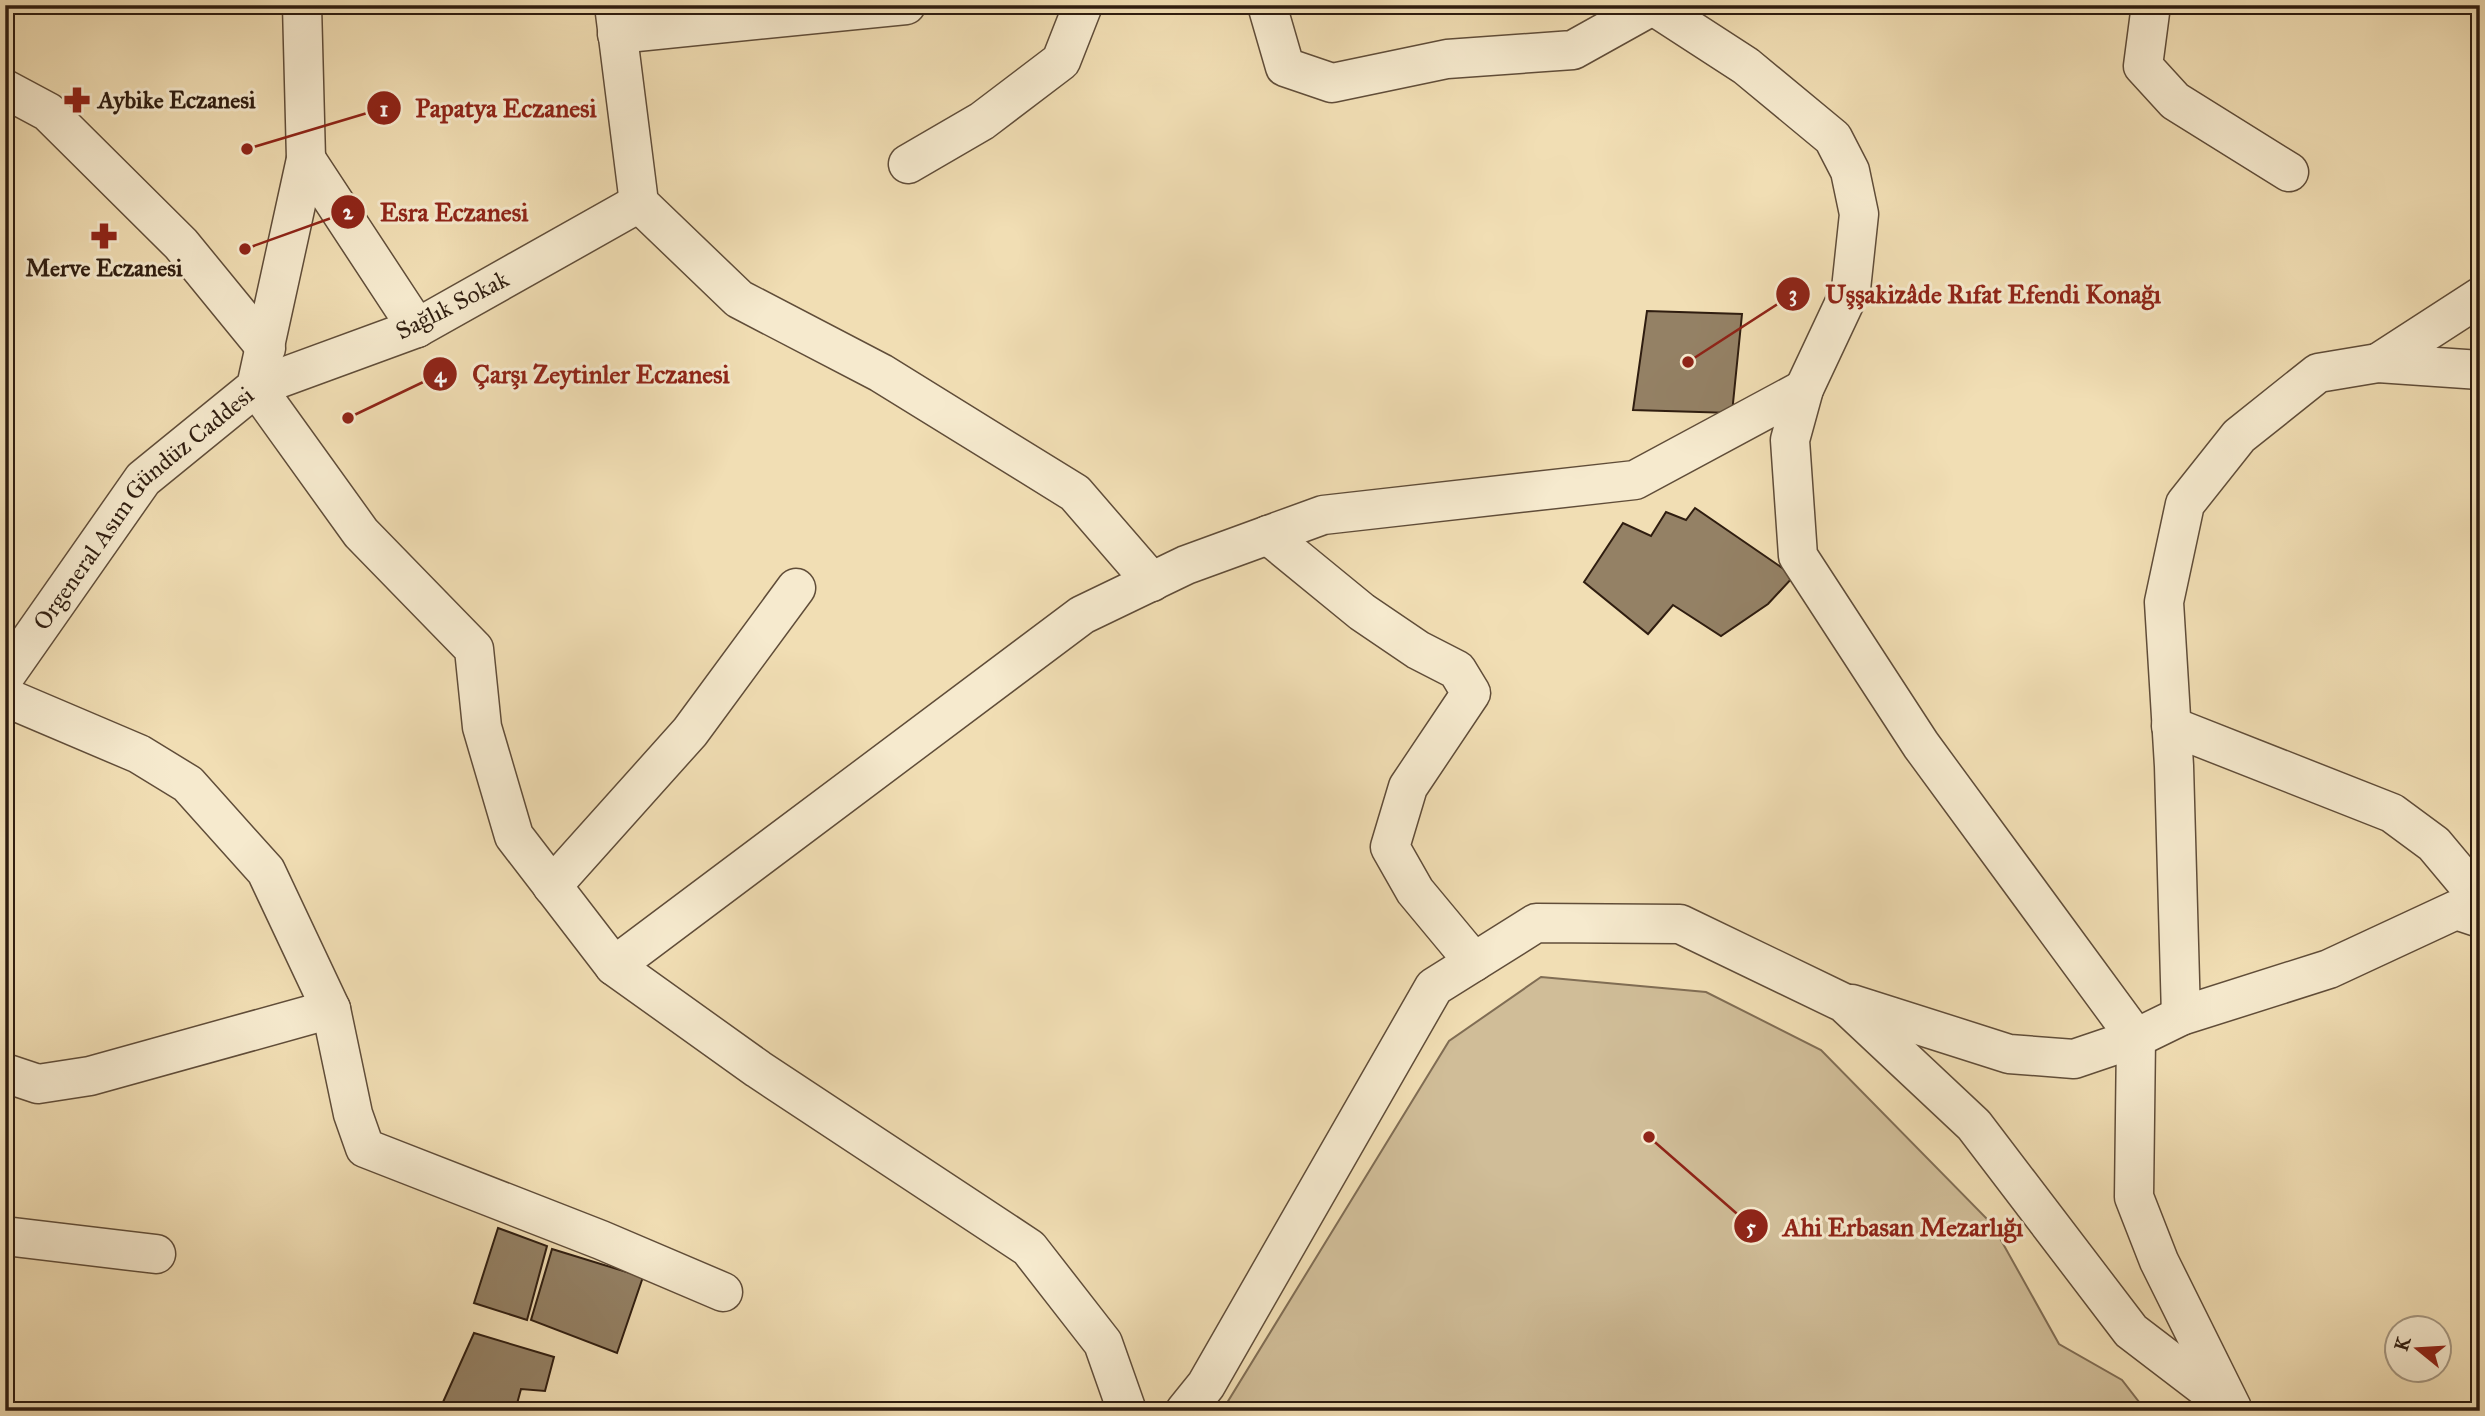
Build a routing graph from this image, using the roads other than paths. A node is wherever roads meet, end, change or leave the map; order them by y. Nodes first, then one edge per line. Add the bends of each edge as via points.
1 (302, 5) edge
2 (905, 5) edge
3 (1083, 5) edge
4 (1266, 5) edge
5 (2151, 5) edge
6 (1652, 6) edge
7 (615, 20) edge
8 (5, 89) edge
9 (306, 159) junction
10 (908, 164) dead end
11 (2289, 172) dead end
12 (639, 202) junction
13 (2480, 297) edge
14 (417, 328) junction
15 (266, 348) junction
16 (2378, 363) junction
17 (2480, 370) edge
18 (256, 387) junction
19 (1804, 389) junction
20 (1268, 535) junction
21 (1152, 582) junction
22 (796, 588) dead end
23 (5, 676) edge
24 (5, 697) edge
25 (2171, 726) junction
26 (552, 886) junction
27 (2480, 898) edge
28 (2480, 918) edge
29 (1474, 962) junction
30 (614, 966) junction
31 (1839, 1000) junction
32 (331, 1009) junction
33 (2181, 1016) junction
34 (2136, 1038) junction
35 (5, 1073) edge
36 (5, 1236) edge
37 (156, 1254) dead end
38 (723, 1292) dead end
39 (2235, 1409) edge
40 (1127, 1411) edge
41 (1185, 1411) edge

1 - 9 street, Orgeneral Asım Gündüz Caddesi
2 - 7 street
3 - 10 street via 1061,61 982,121
4 - 6 street via 1285,67 1332,83 1447,59 1573,50
5 - 11 street via 2143,66 2175,101
6 - 19 street via 1746,66 1833,138 1850,171 1859,214 1851,289
7 - 12 street
8 - 15 street via 48,112 172,234
9 - 14 street
9 - 15 street, Orgeneral Asım Gündüz Caddesi
12 - 14 street, Sağlık Sokak
12 - 21 street via 739,299 881,373 1075,493
13 - 16 street
14 - 18 street, Sağlık Sokak
15 - 18 street, Orgeneral Asım Gündüz Caddesi
16 - 17 street
16 - 25 street via 2318,373 2239,436 2185,504 2164,602
18 - 23 street, Orgeneral Asım Gündüz Caddesi via 143,479
18 - 26 street via 361,533 474,649 482,727 514,836
19 - 20 street via 1635,480 1323,515
19 - 34 street via 1790,440 1798,556 1921,745
20 - 21 street
20 - 29 street via 1362,612 1457,670 1471,693 1408,787 1390,847 1415,891
21 - 30 street via 1082,615
22 - 26 street via 690,732
24 - 32 street via 139,754 188,784 266,871
25 - 27 street via 2392,813 2434,844
25 - 33 street
26 - 30 street
28 - 33 street via 2456,910 2329,969
29 - 31 street via 1536,923 1681,924
29 - 41 street via 1434,986 1206,1385
30 - 40 street via 758,1069 1029,1248 1103,1343
31 - 34 street via 2009,1054 2074,1059
31 - 39 street via 1974,1125 2131,1331
32 - 35 street via 89,1076 38,1084
32 - 38 street via 353,1114 365,1148
33 - 34 street
34 - 39 street via 2134,1197 2159,1261
36 - 37 street

